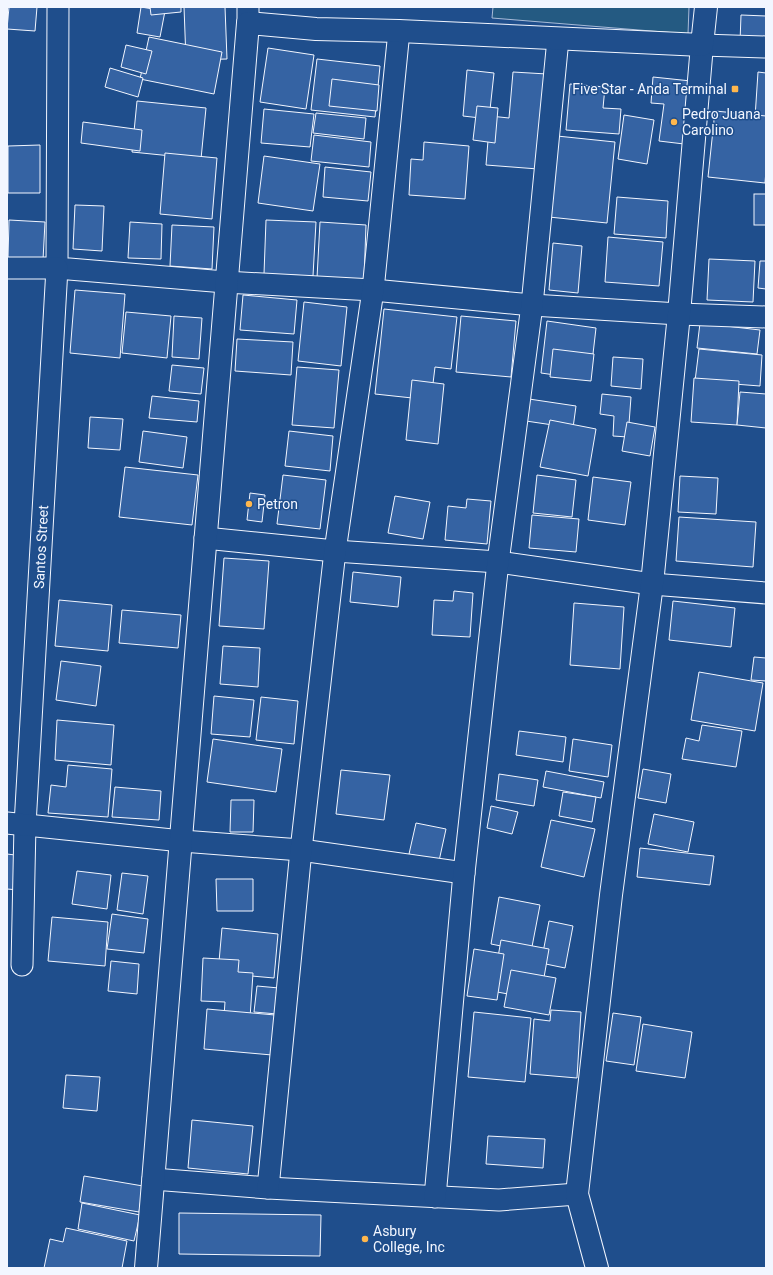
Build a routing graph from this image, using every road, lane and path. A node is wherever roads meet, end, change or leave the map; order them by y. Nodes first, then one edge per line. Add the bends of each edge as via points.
1 (58, 7) edge
2 (706, 7) edge
3 (248, 15) edge
4 (399, 30) junction
5 (558, 38) junction
6 (702, 45) junction
7 (766, 47) edge
8 (7, 268) edge
9 (57, 268) junction
10 (225, 282) junction
11 (373, 290) junction
12 (532, 305) junction
13 (680, 314) junction
14 (766, 317) edge
15 (205, 538) junction
16 (335, 551) junction
17 (498, 562) junction
18 (652, 584) junction
19 (766, 593) edge
20 (16, 824) edge
21 (182, 841) junction
22 (301, 850) junction
23 (464, 873) junction
24 (22, 965) dead end
25 (153, 1179) junction
26 (268, 1188) junction
27 (577, 1194) junction
28 (435, 1197) junction
29 (146, 1268) edge
30 (597, 1268) edge

1 - 9 street, Santos Street
2 - 6 main road
3 - 4 main road via 316,29
3 - 10 main road
4 - 5 main road
4 - 11 street
5 - 6 main road
5 - 12 street
6 - 7 street
6 - 13 main road
8 - 9 street
9 - 10 street
9 - 20 street, Santos Street
10 - 11 street
10 - 15 main road
11 - 12 street
11 - 16 street
12 - 13 street
12 - 17 street
13 - 14 street
13 - 18 main road
15 - 16 street
15 - 21 main road
16 - 17 street
16 - 22 street
17 - 18 street
17 - 23 street
18 - 19 street
18 - 27 main road via 611,895
20 - 21 street
20 - 24 street, Santos Street
21 - 22 street
21 - 25 main road
22 - 23 street
22 - 26 street
23 - 28 street
25 - 26 street
25 - 29 main road
26 - 28 street
27 - 28 street via 498,1200
27 - 30 main road

